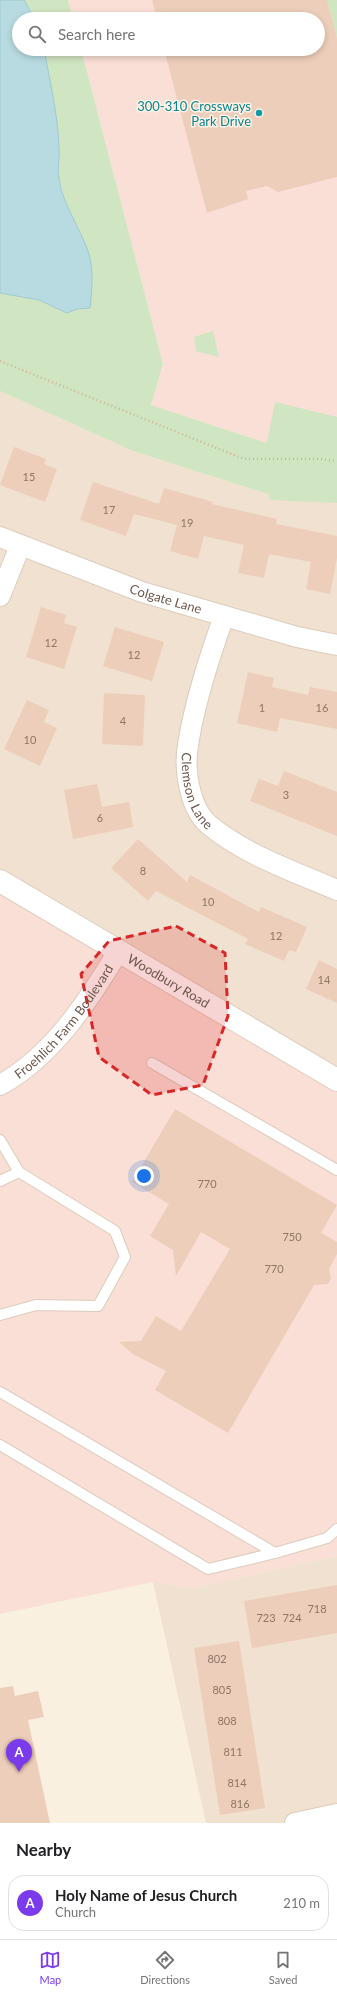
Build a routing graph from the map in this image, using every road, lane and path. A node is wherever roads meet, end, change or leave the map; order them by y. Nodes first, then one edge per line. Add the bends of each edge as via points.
1 (0, 360) edge
2 (337, 461) edge
3 (0, 537) edge
4 (20, 546) junction
5 (0, 596) edge
6 (224, 616) junction
7 (337, 645) edge
8 (0, 881) edge
9 (337, 890) edge
10 (119, 950) junction
11 (152, 1062) dead end
12 (337, 1080) edge
13 (0, 1085) edge
14 (0, 1140) edge
15 (337, 1170) edge
16 (19, 1172) junction
17 (0, 1181) edge
18 (0, 1315) edge
19 (0, 1392) edge
20 (0, 1445) edge
21 (337, 1528) edge
22 (275, 1553) junction
23 (337, 1814) edge
24 (295, 1823) edge

1 - 2 path via 244,459
3 - 4 street, Colgate Lane
4 - 5 street
4 - 6 street, Colgate Lane via 142,592
6 - 7 street, Colgate Lane
6 - 9 street, Clemson Lane via 210,656 187,754 188,779 196,805 207,823 231,841
8 - 10 main road, Woodbury Road
10 - 12 main road, Woodbury Road
10 - 13 street, Froehlich Farm Boulevard via 101,980 60,1035 32,1063
11 - 15 lane
14 - 16 lane
16 - 17 lane
16 - 18 lane via 115,1231 125,1257 98,1306 36,1305
19 - 22 lane
20 - 22 lane via 208,1569
21 - 22 lane via 327,1538
23 - 24 street

